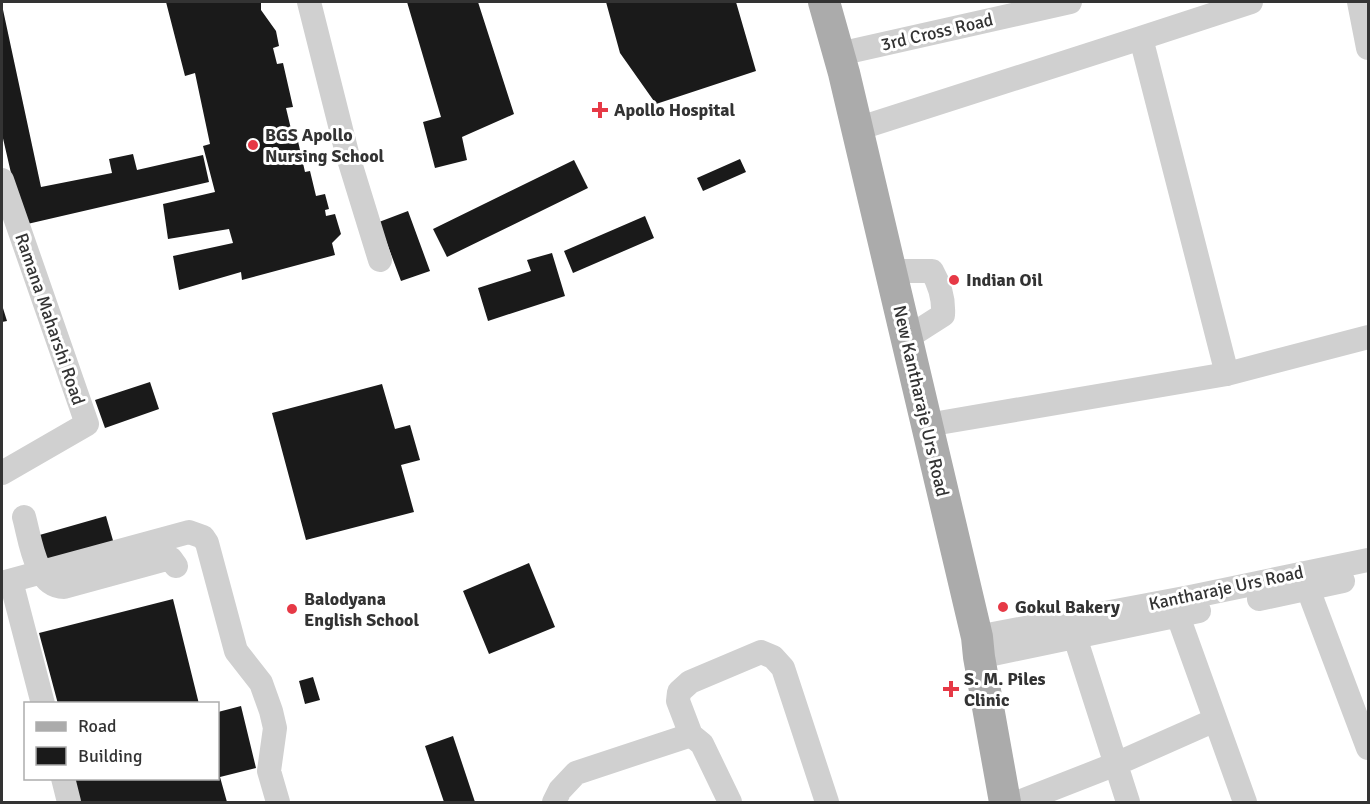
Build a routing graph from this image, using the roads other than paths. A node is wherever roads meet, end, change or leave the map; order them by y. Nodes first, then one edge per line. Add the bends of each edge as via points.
1 (309, 2) edge
2 (824, 2) edge
3 (1070, 2) edge
4 (1191, 2) edge
5 (1251, 2) edge
6 (1359, 2) edge
7 (1181, 24) junction
8 (1141, 38) junction
9 (1368, 48) edge
10 (839, 54) junction
11 (857, 129) junction
12 (2, 180) edge
13 (380, 260) dead end
14 (891, 271) junction
15 (1368, 337) edge
16 (907, 338) junction
17 (1227, 374) junction
18 (927, 425) junction
19 (2, 473) edge
20 (24, 517) dead end
21 (1368, 560) edge
22 (176, 566) dead end
23 (39, 572) junction
24 (1368, 576) edge
25 (1306, 581) junction
26 (6, 582) edge
27 (1178, 616) junction
28 (1075, 637) junction
29 (978, 647) junction
30 (42, 702) edge
31 (1215, 720) junction
32 (691, 735) junction
33 (1368, 748) edge
34 (1116, 764) junction
35 (64, 780) edge
36 (69, 802) edge
37 (278, 802) edge
38 (554, 802) edge
39 (730, 802) edge
40 (827, 802) edge
41 (1005, 802) edge
42 (1019, 802) edge
43 (1128, 802) edge
44 (1245, 802) edge

1 - 13 street via 347,153
2 - 10 main road, New Kantharaje Urs Road
3 - 10 street, 3rd Cross Road
4 - 7 street
5 - 7 street
6 - 9 street
7 - 8 street
8 - 11 street
8 - 17 street
10 - 11 main road, New Kantharaje Urs Road
11 - 14 main road, New Kantharaje Urs Road
12 - 19 street, Ramana Maharshi Road via 87,424
14 - 16 main road, New Kantharaje Urs Road
14 - 16 street via 933,271 944,304 943,315
15 - 17 street
16 - 18 main road, New Kantharaje Urs Road
17 - 18 street
18 - 29 main road, New Kantharaje Urs Road
20 - 23 street
21 - 25 street, Kantharaje Urs Road
22 - 23 street via 171,559 163,560 64,587 53,586
23 - 26 street
23 - 37 street via 189,532 203,537 236,651 261,683 271,711 275,728 270,771
24 - 25 street, Kantharaje Urs Road
25 - 27 street, Kantharaje Urs Road
25 - 29 street, Kantharaje Urs Road via 1190,597
25 - 33 street
26 - 30 street
27 - 28 street, Kantharaje Urs Road
27 - 31 street
28 - 29 street, Kantharaje Urs Road
28 - 34 street
29 - 41 main road, New Kantharaje Urs Road
31 - 34 street
31 - 44 street
32 - 38 street via 576,772
32 - 39 street via 702,744
32 - 40 street via 678,701 679,692 690,682 761,652 773,657 783,668
34 - 42 street
34 - 43 street
35 - 36 street

